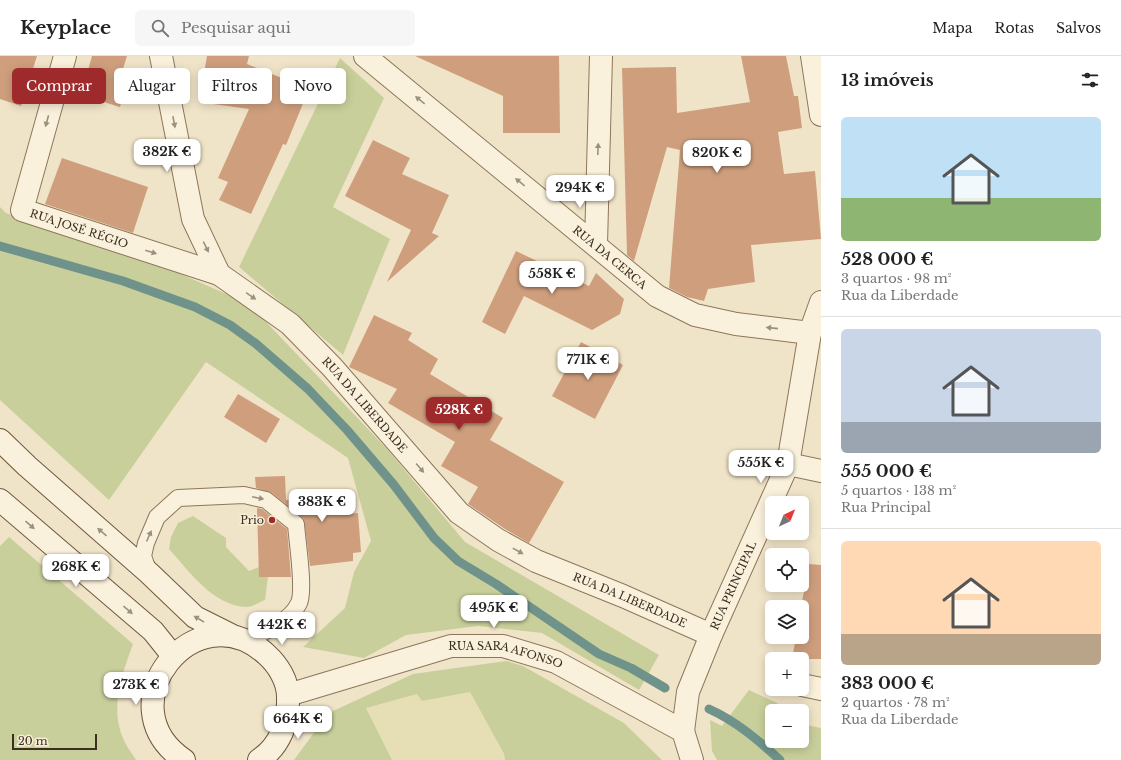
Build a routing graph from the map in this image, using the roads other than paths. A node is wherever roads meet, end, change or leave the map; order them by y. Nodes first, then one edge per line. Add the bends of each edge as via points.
1 (65, 56) edge
2 (161, 56) edge
3 (365, 56) edge
4 (601, 56) edge
5 (812, 56) edge
6 (821, 115) edge
7 (596, 244) junction
8 (219, 274) junction
9 (821, 302) edge
10 (810, 332) junction
11 (0, 440) edge
12 (788, 464) junction
13 (821, 471) edge
14 (0, 500) edge
15 (149, 573) junction
16 (711, 635) junction
17 (239, 638) junction
18 (172, 656) junction
19 (809, 686) edge
20 (821, 689) edge
21 (288, 695) junction
22 (683, 731) junction
23 (178, 758) edge
24 (259, 760) edge
25 (692, 760) edge

1 -> 8 street, RUA JOSÉ RÉGIO via 22,210
2 -> 8 street, RUA DA LIBERDADE via 193,219
7 -> 3 street, RUA DA CERCA
7 -> 4 street
5 - 6 street
10 -> 7 street, RUA DA CERCA via 736,324 695,315 657,296
8 -> 16 street, RUA DA LIBERDADE via 290,324 332,367 459,513 498,540 536,561
9 - 10 street, RUA PRINCIPAL
10 - 12 street, RUA PRINCIPAL
15 -> 11 street
12 - 13 street
12 - 16 street, RUA PRINCIPAL
14 -> 18 street via 153,631
17 -> 15 street via 196,617
15 -> 17 lane via 143,556 146,542 157,517 178,498 244,495 266,500 296,524 301,590 299,603 288,617 267,631
16 - 22 street, RUA PRINCIPAL via 688,692
17 - 18 street via 211,636 190,642
17 - 21 street via 260,649 274,661 283,677
18 - 23 street via 160,673 153,694 154,716 162,737
19 - 20 street
21 - 22 street, RUA SARA AFONSO via 451,646 503,646 556,662
21 - 24 street via 284,731 274,746
22 - 25 street

